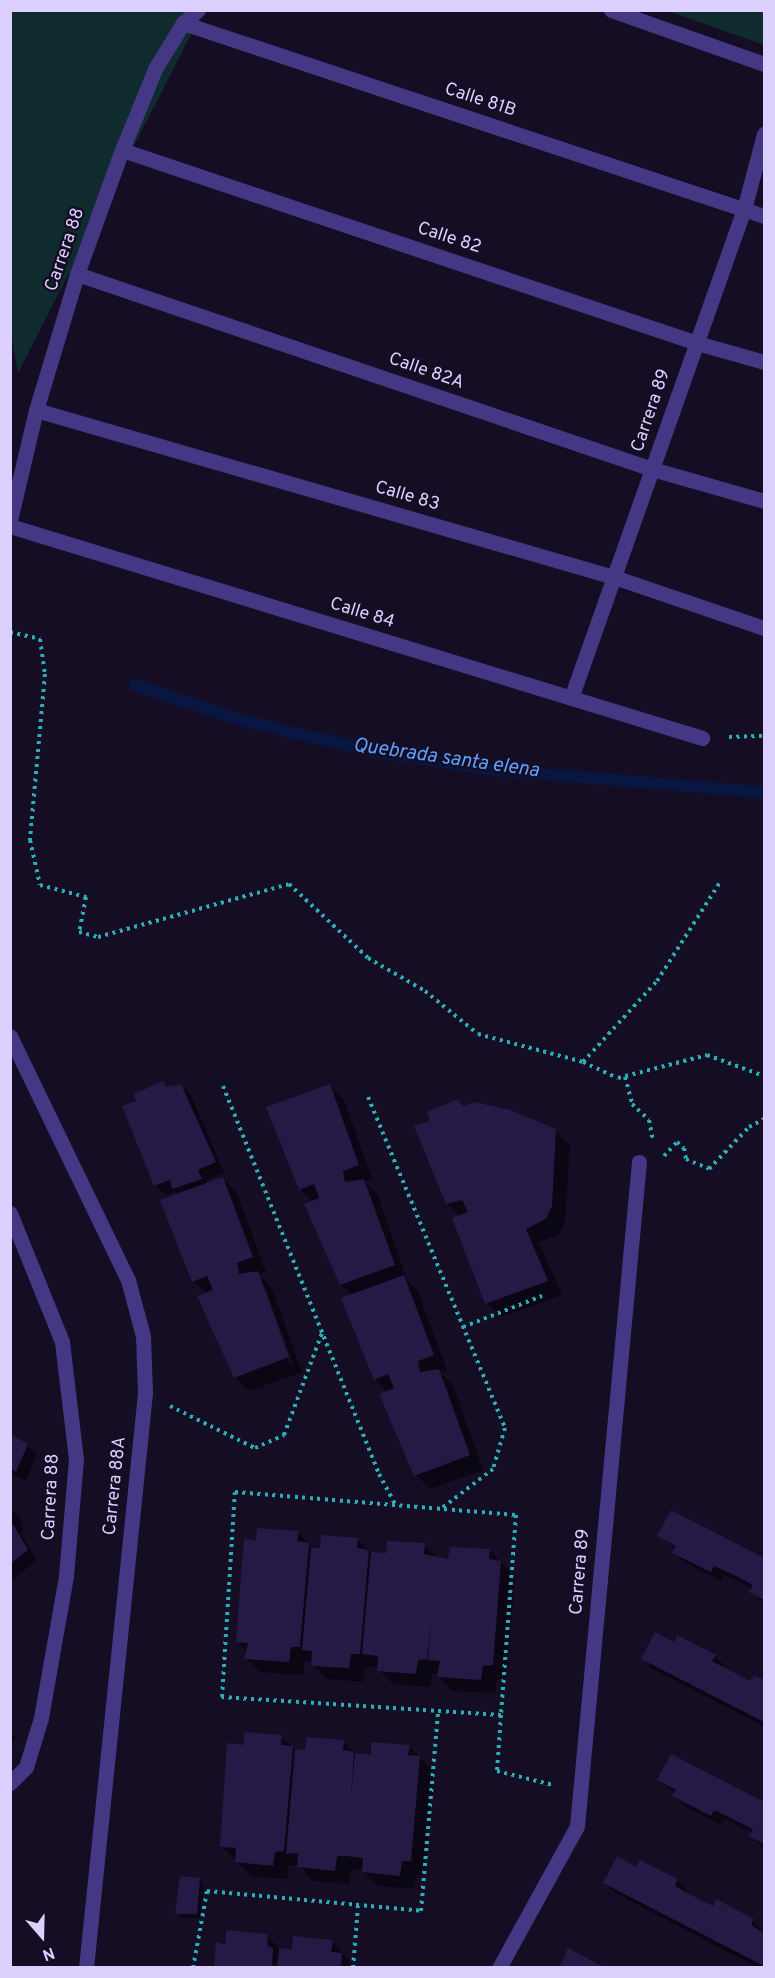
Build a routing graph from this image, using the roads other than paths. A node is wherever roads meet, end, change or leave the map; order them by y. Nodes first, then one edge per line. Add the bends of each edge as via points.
1 (198, 10) edge
2 (611, 10) edge
3 (183, 23) junction
4 (765, 64) edge
5 (765, 134) edge
6 (122, 150) junction
7 (744, 209) junction
8 (765, 216) edge
9 (76, 274) junction
10 (697, 343) junction
11 (765, 362) edge
12 (36, 410) junction
13 (652, 469) junction
14 (765, 501) edge
15 (10, 520) edge
16 (10, 526) edge
17 (614, 577) junction
18 (765, 628) edge
19 (571, 698) junction
20 (702, 738) road end
21 (10, 1036) edge
22 (639, 1162) dead end
23 (10, 1213) edge
24 (10, 1783) edge
25 (86, 1968) edge
26 (500, 1968) edge

1 - 3 street, Carrera 88
2 - 4 street
3 - 6 street, Carrera 88 via 154,69
3 - 7 street, Calle 81B
5 - 7 street, Carrera 89
6 - 9 street, Carrera 88
6 - 10 street, Calle 82
7 - 8 street, Calle 81B
7 - 10 street, Carrera 89
9 - 12 street, Carrera 88
9 - 13 street, Calle 82A
10 - 11 street, Calle 82
10 - 13 street, Carrera 89
12 - 15 street, Carrera 88
12 - 17 street, Calle 83
13 - 14 street, Calle 82A
13 - 17 street, Carrera 89
16 - 19 street, Calle 84
17 - 18 street, Calle 83
17 - 19 street, Carrera 89
19 - 20 street, Calle 84
21 - 25 street, Carrera 88A via 128,1280 143,1336 145,1393
22 - 26 street, Carrera 89 via 577,1826
23 - 24 street, Carrera 88 via 62,1342 76,1460 66,1576 41,1718 26,1767

